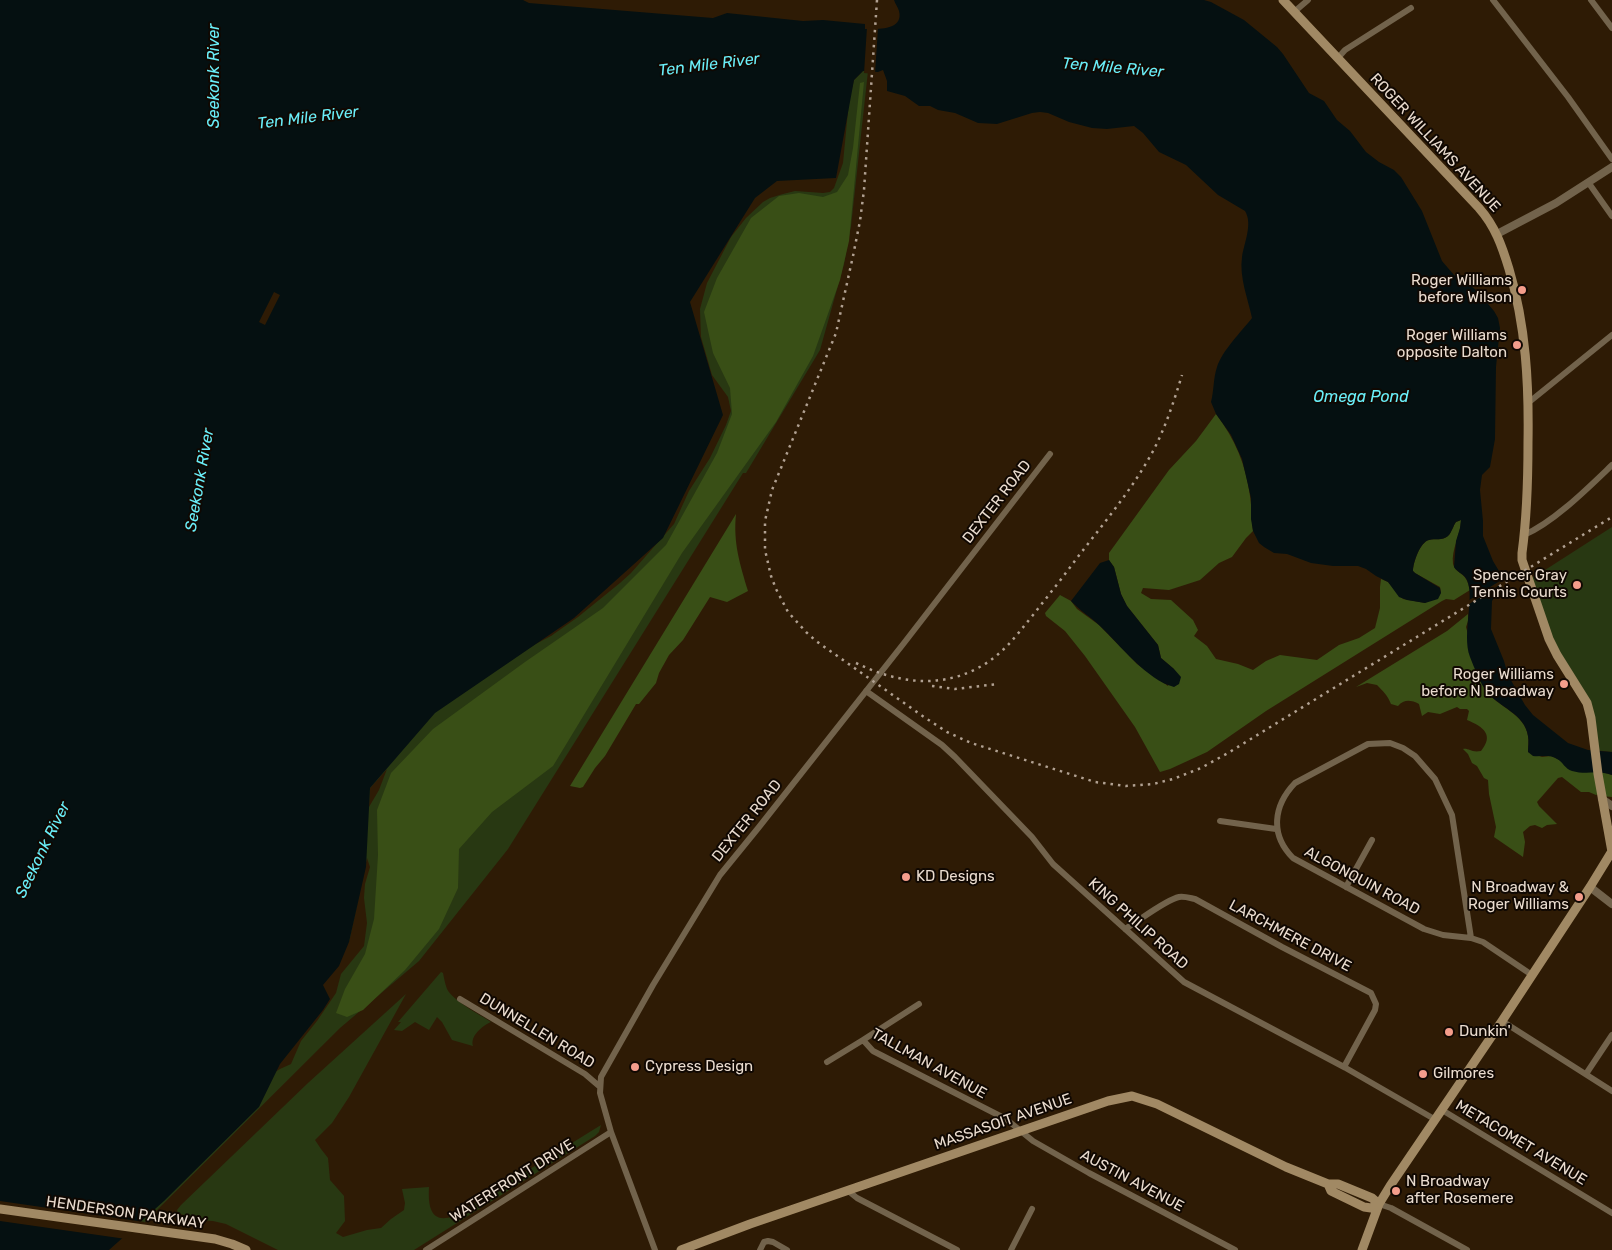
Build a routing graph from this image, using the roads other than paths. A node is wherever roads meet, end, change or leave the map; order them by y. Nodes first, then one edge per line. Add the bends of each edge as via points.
1 (1283, 0) edge
2 (1308, 0) edge
3 (1493, 0) edge
4 (1591, 0) edge
5 (1411, 8) dead end
6 (1294, 12) junction
7 (1612, 28) edge
8 (1337, 59) junction
9 (1612, 159) edge
10 (1612, 167) edge
11 (1588, 182) junction
12 (1612, 216) edge
13 (1497, 234) junction
14 (1612, 335) edge
15 (1528, 403) junction
16 (1050, 454) dead end
17 (1612, 465) edge
18 (1524, 536) junction
19 (866, 691) junction
20 (1602, 799) junction
21 (1612, 806) edge
22 (1220, 821) dead end
23 (1276, 829) junction
24 (1372, 840) dead end
25 (1612, 851) edge
26 (1346, 887) junction
27 (1590, 887) junction
28 (1612, 904) edge
29 (1125, 929) junction
30 (1471, 938) junction
31 (1532, 975) junction
32 (460, 999) dead end
33 (919, 1004) dead end
34 (1502, 1021) junction
35 (1612, 1035) edge
36 (863, 1040) junction
37 (827, 1062) dead end
38 (1344, 1067) junction
39 (1586, 1074) junction
40 (599, 1086) junction
41 (1612, 1091) edge
42 (1442, 1110) junction
43 (1436, 1120) junction
44 (1019, 1131) junction
45 (611, 1132) junction
46 (848, 1190) junction
47 (1379, 1204) junction
48 (0, 1209) edge
49 (1032, 1209) dead end
50 (1612, 1213) edge
51 (246, 1250) edge
52 (426, 1250) edge
53 (655, 1250) edge
54 (681, 1250) edge
55 (760, 1250) edge
56 (787, 1250) edge
57 (957, 1250) edge
58 (1011, 1250) edge
59 (1235, 1250) edge
60 (1362, 1250) edge
61 (1467, 1250) edge

1 - 6 main road, ROGER WILLIAMS AVENUE
2 - 6 street
3 - 9 street
4 - 7 street
5 - 8 street via 1345,50
6 - 8 main road, ROGER WILLIAMS AVENUE
8 - 13 main road, ROGER WILLIAMS AVENUE via 1479,208
10 - 11 street
11 - 12 street
11 - 13 street
13 - 15 main road, ROGER WILLIAMS AVENUE via 1518,307
14 - 15 street
15 - 18 main road, ROGER WILLIAMS AVENUE via 1528,491
16 - 19 street, DEXTER ROAD
17 - 18 street via 1538,529
18 - 20 main road, ROGER WILLIAMS AVENUE via 1522,560 1549,639 1587,703
19 - 29 street, KING PHILIP ROAD via 942,745 1032,837 1052,862
19 - 40 street, DEXTER ROAD via 720,875 653,985 605,1069
20 - 21 street
20 - 25 main road, ROGER WILLIAMS AVENUE
22 - 23 street
23 - 26 street, ALGONQUIN ROAD via 1293,858
23 - 30 street via 1282,802 1295,784 1368,744 1390,743 1403,748 1415,756 1435,779 1450,809
24 - 26 street
25 - 27 main road
26 - 30 street, ALGONQUIN ROAD via 1433,932
27 - 28 street
27 - 31 main road
29 - 38 street, KING PHILIP ROAD via 1188,985
29 - 38 street, LARCHMERE DRIVE via 1170,900 1180,897 1195,899 1371,993 1375,1010
30 - 31 street, ALGONQUIN ROAD via 1484,942
31 - 34 main road
32 - 40 street, DUNNELLEN ROAD via 585,1074
33 - 36 street
34 - 39 street
34 - 42 main road
35 - 39 street
36 - 37 street, TALLMAN AVENUE
36 - 44 street, TALLMAN AVENUE via 873,1051 1006,1119
38 - 43 street, KING PHILIP ROAD
39 - 41 street
40 - 45 street
42 - 43 main road
42 - 50 street, METACOMET AVENUE
43 - 47 main road
44 - 46 main road, MASSASOIT AVENUE
44 - 47 main road, MASSASOIT AVENUE via 1108,1101 1136,1097 1286,1166 1328,1184 1338,1184
44 - 59 street, AUSTIN AVENUE via 1104,1182
45 - 52 street, WATERFRONT DRIVE
45 - 53 street
46 - 54 main road, MASSASOIT AVENUE
46 - 57 street via 857,1198
47 - 60 main road
47 - 61 street
48 - 51 main road, HENDERSON PARKWAY via 219,1240
49 - 58 street
55 - 56 street via 768,1241

